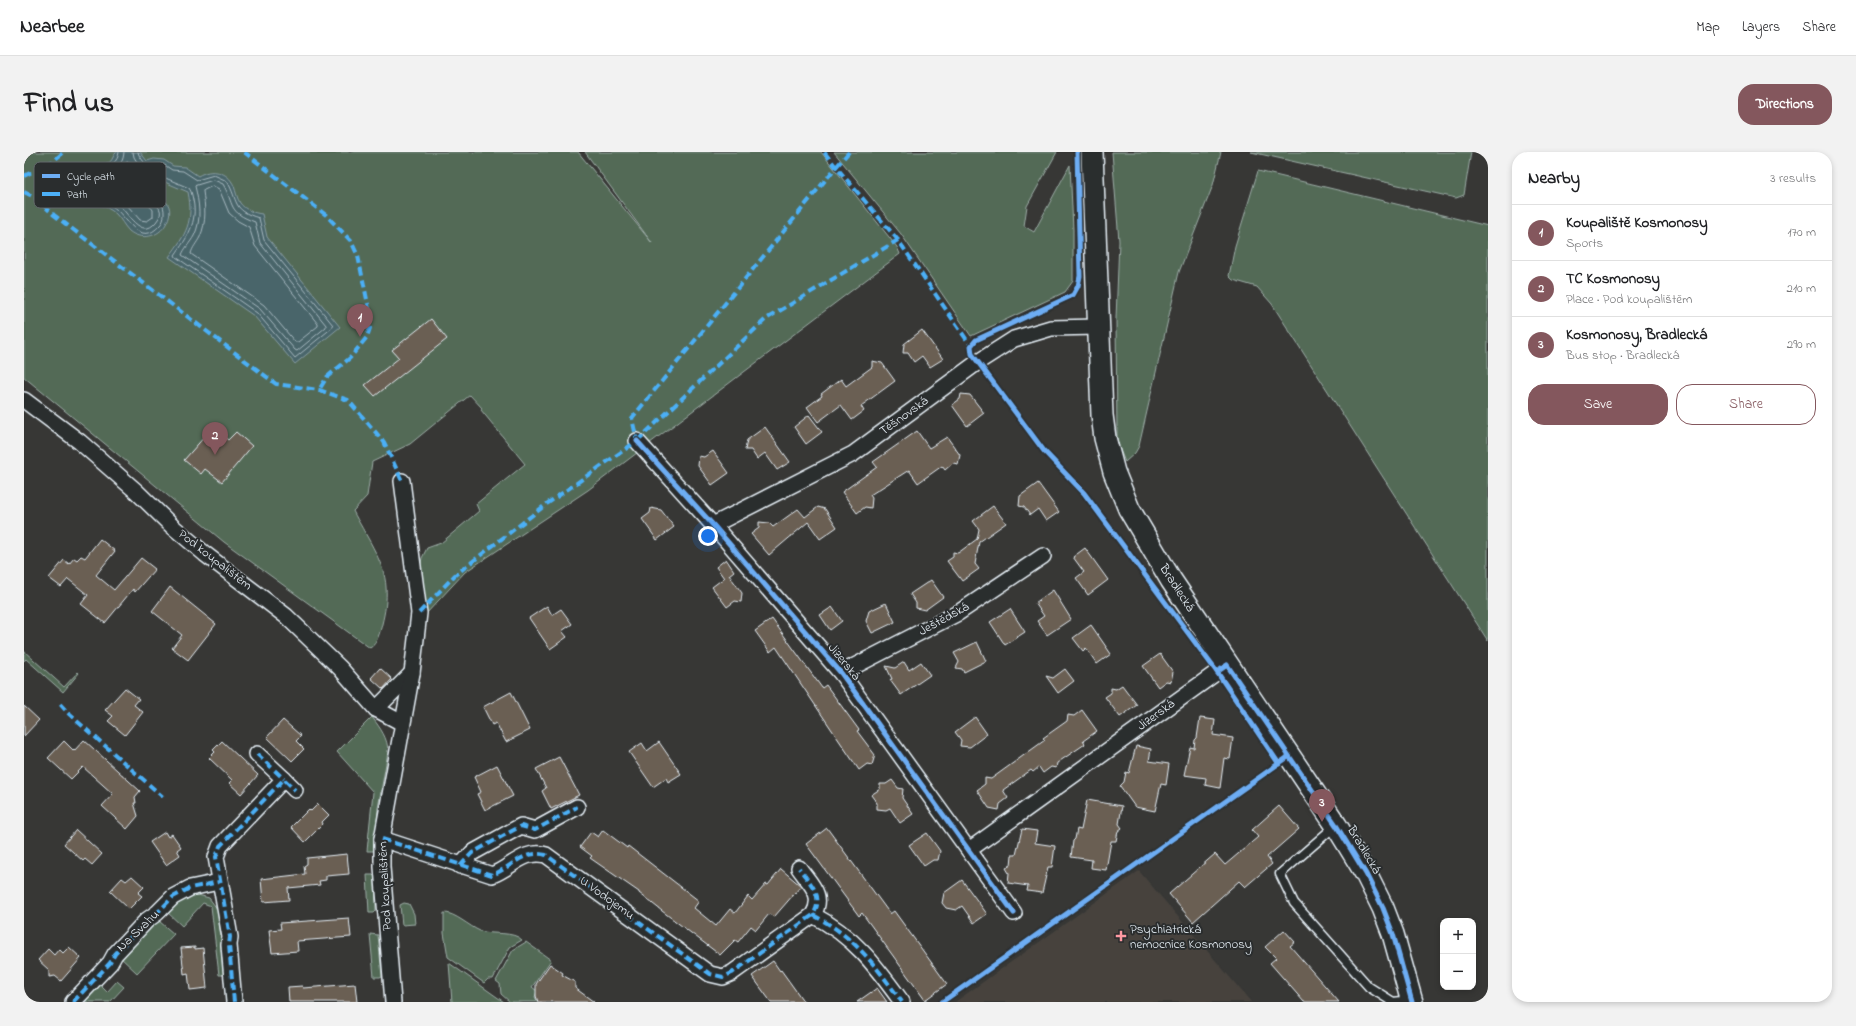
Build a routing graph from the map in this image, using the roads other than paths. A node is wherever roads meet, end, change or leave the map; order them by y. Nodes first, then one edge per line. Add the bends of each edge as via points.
1 (1092, 152) edge
2 (1098, 327) junction
3 (24, 400) edge
4 (636, 441) dead end
5 (402, 481) dead end
6 (713, 525) junction
7 (1043, 556) dead end
8 (1227, 665) junction
9 (412, 673) junction
10 (841, 673) junction
11 (376, 709) junction
12 (402, 723) junction
13 (257, 754) dead end
14 (284, 779) junction
15 (295, 790) dead end
16 (578, 807) dead end
17 (1336, 825) junction
18 (382, 839) junction
19 (968, 850) junction
20 (460, 866) junction
21 (799, 868) dead end
22 (219, 882) junction
23 (1014, 913) dead end
24 (813, 915) junction
25 (1412, 1001) edge
26 (73, 1002) edge
27 (234, 1002) edge
28 (393, 1002) edge
29 (902, 1002) edge

1 - 2 street, Bradlecká
2 - 6 street, Těšnovská via 1051,328 1014,339 978,362 853,454
2 - 8 street, Bradlecká via 1102,415 1114,472 1129,509 1171,580
3 - 11 street, Pod koupalištěm via 80,442 205,554 286,616 340,668
4 - 6 street, Jizerská
5 - 9 street, Pod koupalištěm via 419,613
6 - 10 street, Jizerská
7 - 10 street, Ještědská via 958,613
8 - 17 street, Bradlecká
8 - 19 street, Jizerská
9 - 11 street
9 - 12 street, Pod koupalištěm
10 - 19 street, Jizerská
11 - 12 street, Pod koupalištěm
12 - 18 street, Pod koupalištěm
13 - 14 street
14 - 15 street
14 - 22 street via 220,846 216,857
16 - 20 street via 535,830 521,826 472,853
17 - 25 street, Bradlecká via 1383,908
17 - 25 lane via 1280,874 1294,903 1369,987 1393,1002
18 - 20 street, U Vodojemu
18 - 28 street, Pod koupalištěm
19 - 23 street, Jizerská
20 - 24 street, U Vodojemu via 492,875 528,854 546,855 710,974 723,977
21 - 24 street via 817,894 819,901
22 - 26 street, Na Svahu via 190,888 173,897 120,948 110,963
22 - 27 street via 230,937
24 - 29 street via 832,924 866,954

